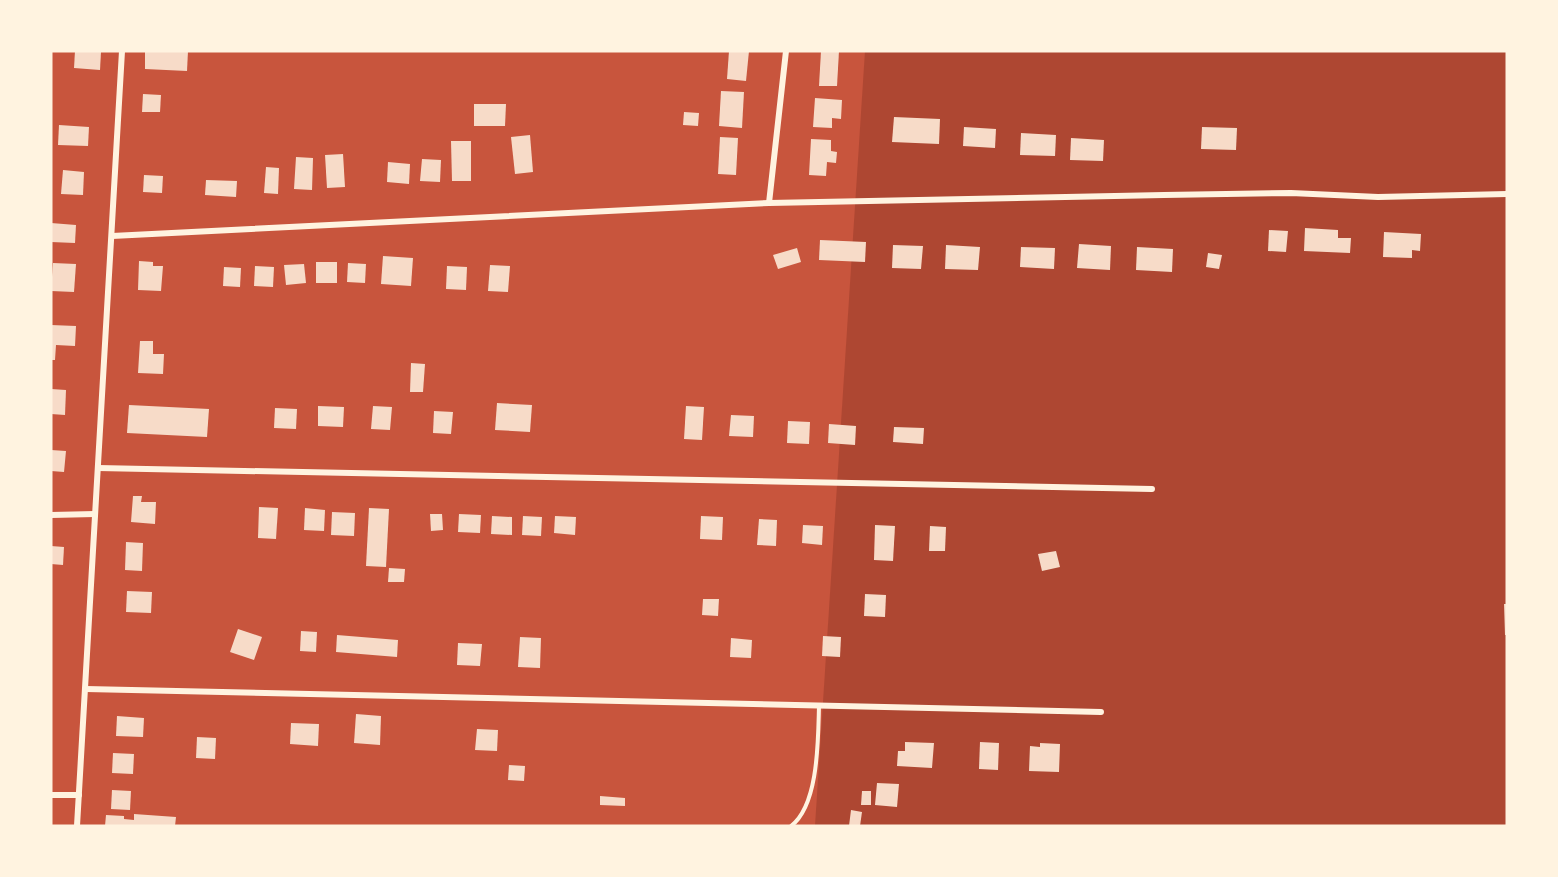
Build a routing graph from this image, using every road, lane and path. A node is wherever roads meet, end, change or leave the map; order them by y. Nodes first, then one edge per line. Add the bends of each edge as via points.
1 (122, 51) edge
2 (786, 51) edge
3 (1507, 194) edge
4 (768, 203) junction
5 (112, 236) junction
6 (98, 468) junction
7 (1152, 489) dead end
8 (95, 514) junction
9 (51, 515) edge
10 (86, 689) junction
11 (819, 705) junction
12 (1101, 712) dead end
13 (51, 795) edge
14 (79, 795) junction
15 (77, 826) edge
16 (791, 826) edge

1 - 5 street
2 - 4 street
3 - 4 street via 1164,195
4 - 5 street
5 - 6 street
6 - 7 street
6 - 8 street
8 - 9 street
8 - 10 street
10 - 11 street
10 - 14 street
11 - 12 street
11 - 16 lane via 816,767 807,803
13 - 14 street
14 - 15 street

